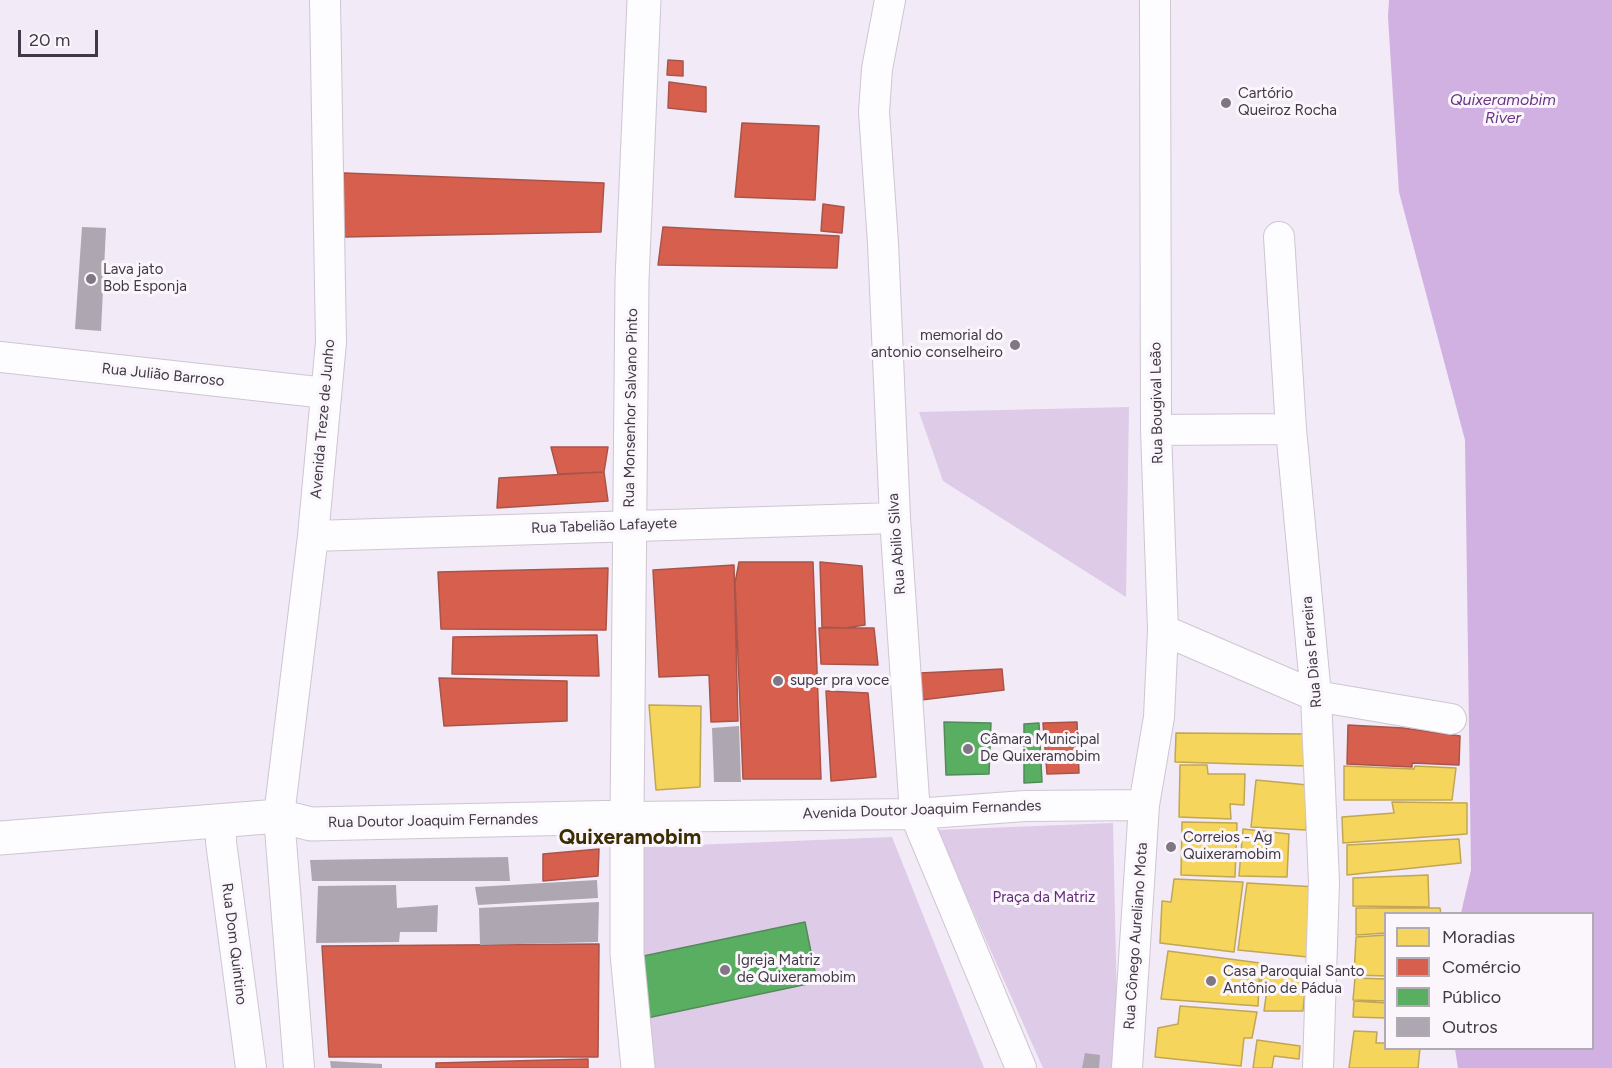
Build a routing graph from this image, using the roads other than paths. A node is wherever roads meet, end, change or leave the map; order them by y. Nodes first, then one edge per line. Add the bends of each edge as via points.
1 (325, 0) edge
2 (644, 0) edge
3 (890, 0) edge
4 (1155, 0) edge
5 (1279, 237) dead end
6 (0, 357) edge
7 (326, 393) junction
8 (1291, 429) junction
9 (1156, 430) junction
10 (895, 518) junction
11 (630, 525) junction
12 (313, 536) junction
13 (1163, 630) junction
14 (1316, 696) junction
15 (1451, 718) dead end
16 (1144, 805) junction
17 (915, 814) junction
18 (627, 817) junction
19 (279, 826) junction
20 (221, 831) junction
21 (0, 838) edge
22 (0, 861) edge
23 (251, 1068) edge
24 (299, 1068) edge
25 (638, 1068) edge
26 (1021, 1068) edge
27 (1127, 1068) edge
28 (1318, 1068) edge

1 - 7 street, Avenida Treze de Junho via 331,342
2 - 11 street, Rua Monsenhor Salvano Pinto via 632,280
3 - 10 street, Rua Abilio Silva via 877,69 874,112
4 - 9 street, Rua Bougival Leão
5 - 8 street, Rua Dias Ferreira
6 - 7 street, Rua Julião Barroso
7 - 12 street, Avenida Treze de Junho
8 - 9 street
8 - 14 street, Rua Dias Ferreira
9 - 13 street, Rua Bougival Leão
10 - 11 street, Rua Tabelião Lafayete
10 - 17 street, Rua Abilio Silva
11 - 12 street, Rua Tabelião Lafayete
11 - 18 street, Rua Monsenhor Salvano Pinto
12 - 19 street, Avenida Treze de Junho
13 - 14 street
13 - 16 street, Rua Bougival Leão via 1158,717
14 - 15 street
14 - 28 street, Rua Dias Ferreira via 1324,882
16 - 17 street, Avenida Doutor Joaquim Fernandes via 1025,806
16 - 27 street, Rua Cônego Aureliano Mota
17 - 18 street, Avenida Doutor Joaquim Fernandes
17 - 26 street, Rua Abilio Silva
18 - 19 street, Rua Doutor Joaquim Fernandes
18 - 25 street, Rua Monsenhor Salvano Pinto via 627,954
19 - 20 street, Rua Doutor Joaquim Fernandes
19 - 24 street
20 - 21 street, Rua Doutor Joaquim Fernandes
20 - 22 street, Rua Doutor Joaquim Fernandes
20 - 23 street, Rua Dom Quintino

